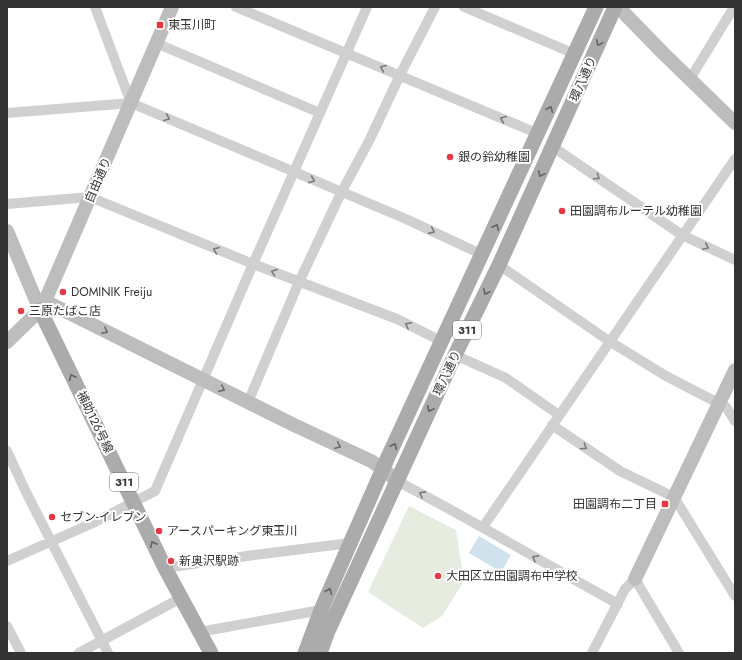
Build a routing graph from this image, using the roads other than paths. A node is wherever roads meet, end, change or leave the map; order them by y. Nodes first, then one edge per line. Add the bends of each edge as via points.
1 (95, 7) edge
2 (172, 7) edge
3 (236, 7) edge
4 (367, 7) edge
5 (435, 7) edge
6 (464, 7) edge
7 (596, 7) edge
8 (615, 7) edge
9 (622, 7) edge
10 (734, 7) edge
11 (156, 43) junction
12 (346, 53) junction
13 (575, 54) junction
14 (400, 75) junction
15 (690, 78) junction
16 (132, 103) junction
17 (7, 113) edge
18 (320, 113) junction
19 (735, 123) edge
20 (539, 134) junction
21 (553, 147) junction
22 (735, 159) edge
23 (294, 172) junction
24 (341, 193) junction
25 (90, 197) junction
26 (7, 204) edge
27 (7, 231) edge
28 (682, 235) junction
29 (10, 249) edge
30 (483, 255) junction
31 (735, 260) edge
32 (252, 264) junction
33 (500, 266) junction
34 (299, 282) junction
35 (43, 305) junction
36 (610, 341) junction
37 (7, 342) edge
38 (443, 342) junction
39 (455, 355) junction
40 (735, 370) edge
41 (203, 380) junction
42 (248, 402) junction
43 (719, 402) junction
44 (559, 415) junction
45 (735, 421) edge
46 (552, 425) junction
47 (7, 451) edge
48 (383, 469) junction
49 (397, 481) junction
50 (674, 497) junction
51 (133, 503) junction
52 (483, 527) junction
53 (51, 541) junction
54 (350, 543) junction
55 (7, 561) edge
56 (164, 568) junction
57 (634, 579) junction
58 (735, 596) edge
59 (181, 598) junction
60 (618, 604) junction
61 (321, 610) junction
62 (7, 626) edge
63 (198, 632) junction
64 (102, 640) junction
65 (22, 653) edge
66 (78, 653) edge
67 (108, 653) edge
68 (211, 653) edge
69 (305, 653) edge
70 (320, 653) edge
71 (592, 653) edge
72 (679, 653) edge

1 - 16 street
2 - 11 street, 自由通り
3 - 12 street
4 - 12 street
5 - 14 street
6 - 13 street
7 - 13 main road, 環八通り / 311
8 -> 21 main road, 環八通り / 311
9 - 15 street via 625,14
10 - 15 street
11 - 16 street, 自由通り
11 - 18 street
14 -> 12 street
12 - 18 street
20 -> 13 main road, 環八通り / 311
20 -> 14 street
14 - 24 street
15 - 19 street
16 - 17 street
16 -> 23 street
16 - 25 street, 自由通り
18 - 23 street
30 -> 20 main road, 環八通り / 311
21 -> 28 street
21 -> 33 main road, 環八通り / 311
22 - 28 street
23 -> 24 street
23 - 32 street
24 -> 30 street via 406,219
24 - 34 street
25 - 26 street
32 -> 25 street
25 - 35 street, 自由通り
27 - 29 street, 補助126号線
28 -> 31 street
28 - 36 street
29 - 35 street, 補助126号線
30 - 38 main road, 環八通り / 311
34 -> 32 street
32 - 41 street
33 - 36 street
33 -> 39 main road, 環八通り / 311
38 -> 34 street via 397,319
34 - 42 street
35 - 37 street, 自由通り
35 -> 41 street
51 -> 35 main road, 補助126号線 / 311
36 - 43 street via 666,376
36 - 44 street
48 -> 38 main road, 環八通り / 311
39 - 44 street via 506,378
39 -> 49 main road, 環八通り / 311
40 - 43 street
41 -> 42 street
41 - 51 street via 155,491
42 -> 48 street
43 - 45 street via 726,407
43 - 50 street
44 - 46 street
46 -> 50 street via 620,471
46 - 52 street
47 - 53 street
48 - 49 street
48 - 54 main road, 環八通り / 311
52 -> 49 street
49 - 70 main road, 環八通り / 311
50 - 57 street
50 - 58 street
51 - 53 street
56 -> 51 main road, 補助126号線 / 311
60 -> 52 street
53 - 55 street
53 - 64 street
54 - 56 street
61 -> 54 main road, 環八通り / 311
56 - 59 main road, 補助126号線 / 311
57 - 60 street via 625,589
57 - 72 street
59 - 63 main road, 補助126号線 / 311
59 - 64 street
60 - 71 street
61 - 63 street
61 - 69 main road, 環八通り / 311
62 - 65 street
63 - 68 main road, 補助126号線 / 311
64 - 66 street
64 - 67 street

